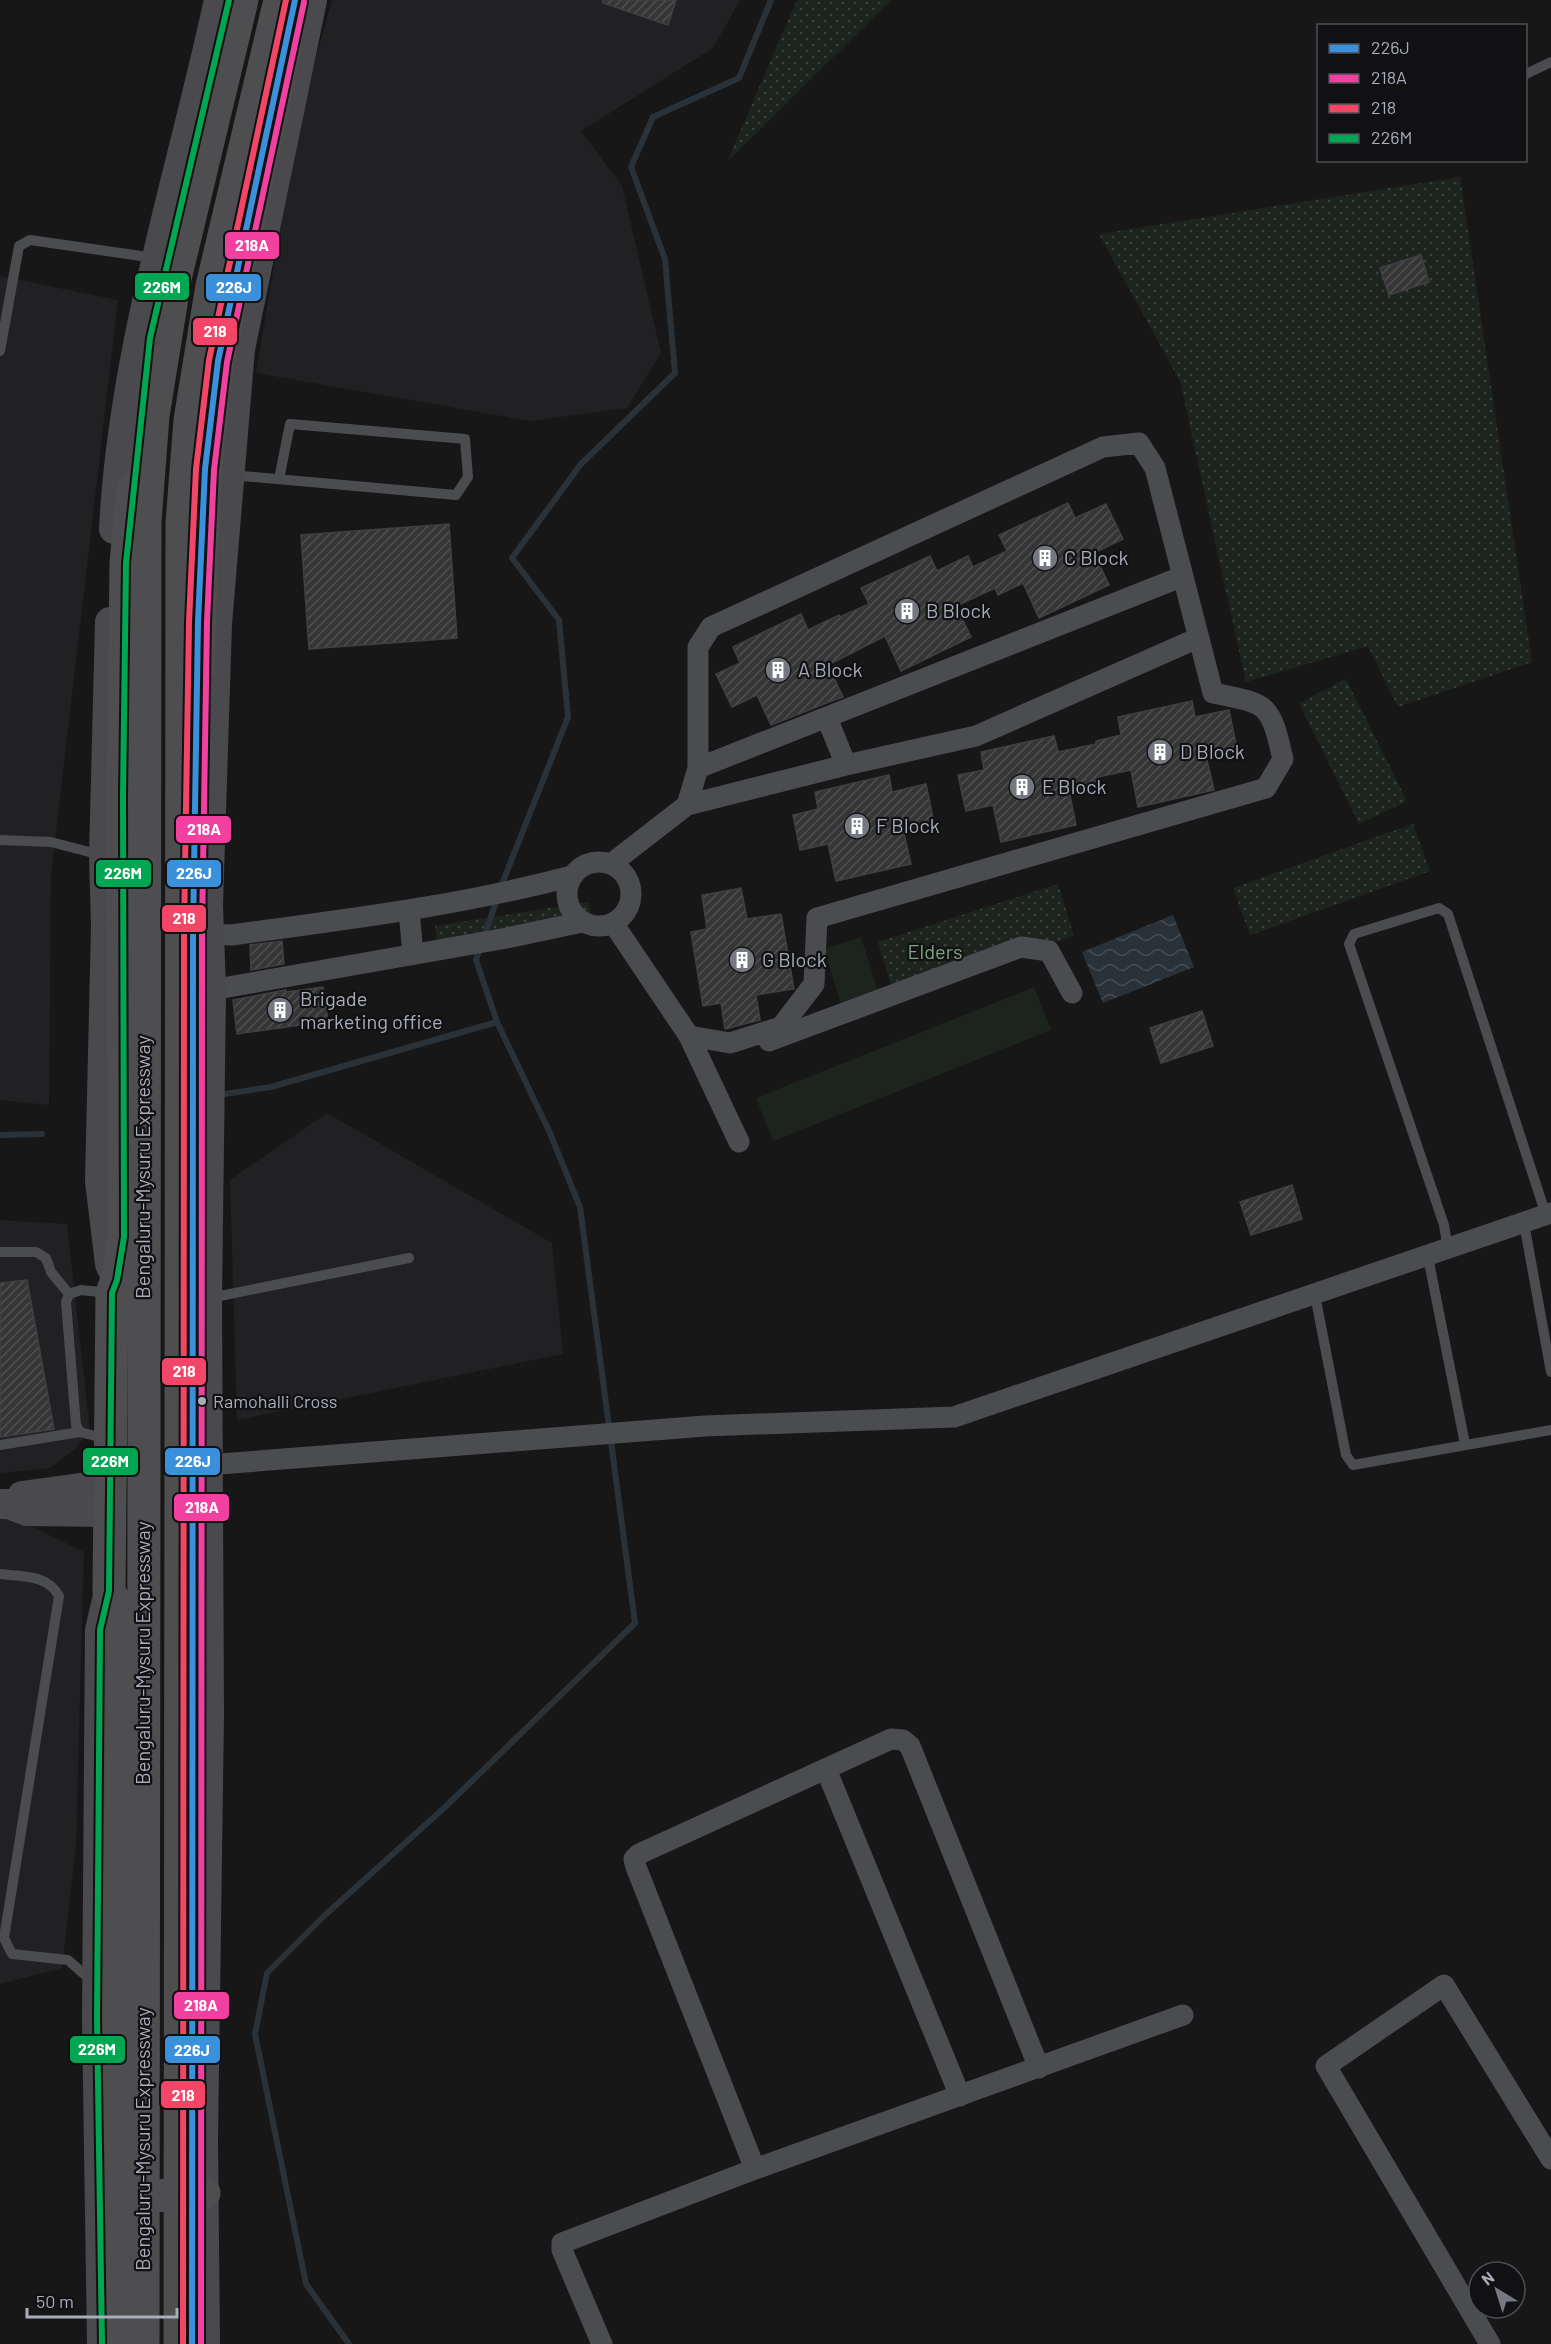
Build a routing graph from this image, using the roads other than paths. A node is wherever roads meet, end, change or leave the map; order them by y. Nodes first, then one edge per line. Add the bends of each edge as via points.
1 (219, 0) edge
2 (229, 0) edge
3 (242, 0) edge
4 (280, 0) edge
5 (295, 0) edge
6 (312, 0) edge
7 (1551, 62) edge
8 (1527, 74) edge
9 (157, 258) junction
10 (0, 351) edge
11 (142, 399) junction
12 (213, 408) junction
13 (228, 475) junction
14 (279, 479) junction
15 (1182, 577) junction
16 (1198, 638) junction
17 (827, 718) junction
18 (114, 761) junction
19 (846, 765) junction
20 (698, 768) junction
21 (687, 805) junction
22 (0, 840) edge
23 (104, 856) junction
24 (611, 864) junction
25 (572, 876) junction
26 (409, 912) junction
27 (582, 922) junction
28 (613, 923) junction
29 (210, 934) junction
30 (413, 954) junction
31 (211, 990) junction
32 (1072, 993) dead end
33 (689, 1036) junction
34 (730, 1043) junction
35 (739, 1142) dead end
36 (1548, 1214) edge
37 (1524, 1223) junction
38 (0, 1252) edge
39 (1438, 1254) junction
40 (409, 1258) dead end
41 (115, 1286) junction
42 (69, 1294) junction
43 (1315, 1295) junction
44 (207, 1298) junction
45 (1550, 1356) edge
46 (1551, 1372) edge
47 (1551, 1430) edge
48 (95, 1436) junction
49 (0, 1444) edge
50 (1465, 1444) junction
51 (207, 1465) junction
52 (109, 1498) junction
53 (5, 1504) edge
54 (0, 1575) edge
55 (109, 1591) junction
56 (826, 1768) junction
57 (97, 1986) junction
58 (1183, 2015) dead end
59 (108, 2017) junction
60 (1039, 2068) junction
61 (960, 2096) junction
62 (1551, 2159) edge
63 (755, 2169) junction
64 (198, 2193) junction
65 (112, 2198) junction
66 (102, 2344) edge
67 (124, 2344) edge
68 (142, 2344) edge
69 (180, 2344) edge
70 (192, 2344) edge
71 (205, 2344) edge
72 (602, 2344) edge
73 (1490, 2344) edge

1 - 9 street, Bengaluru-Mysuru Expressway
2 - 11 highway, Bengaluru-Mysuru Expressway via 150,338
3 - 68 highway, Bengaluru-Mysuru Expressway, bridge via 175,279 153,416 145,522
4 - 69 highway, bridge via 210,297 190,420 182,523
5 - 12 highway via 220,350
6 - 13 street via 240,349
7 - 8 lane
9 - 10 lane via 30,240 23,243 19,246
9 - 18 street, Bengaluru-Mysuru Expressway via 132,371 117,473
11 - 12 highway
11 - 18 highway, Bengaluru-Mysuru Expressway via 126,563
12 - 64 highway via 205,469 198,622 193,932
13 - 14 lane
13 - 29 street via 217,624
14 - 14 lane via 456,495 468,477 465,439 290,424
15 - 16 street
15 - 17 street
15 - 20 street via 1155,468 1139,443 1103,447 711,627 698,647
16 - 19 street via 976,736
16 - 34 street via 1213,693 1257,702 1274,719 1283,759 1266,788 817,918 814,984 781,1027
17 - 19 street
17 - 20 street
18 - 23 street, Bengaluru-Mysuru Expressway
18 - 41 highway, Bengaluru-Mysuru Expressway via 124,1225
19 - 21 street
20 - 21 street
21 - 24 street
22 - 23 lane via 51,842
23 - 41 street, Bengaluru-Mysuru Expressway via 100,1181
24 - 25 street via 590,863
24 - 28 street via 627,877 631,898
25 - 26 street via 509,893
25 - 27 street via 568,885 569,906
26 - 29 street via 232,935
26 - 30 street
27 - 28 street via 603,926
27 - 30 street
28 - 33 street
29 - 31 street
30 - 31 street
31 - 44 street
32 - 34 street via 1049,951 1021,947 738,1052
33 - 34 street
33 - 35 street
36 - 37 street
36 - 39 lane via 1448,914 1439,908 1354,934 1349,944 1443,1225
37 - 39 street
37 - 45 lane
38 - 42 lane via 36,1252 46,1258 51,1272
39 - 43 street
39 - 50 lane
40 - 44 lane
41 - 42 lane
41 - 48 highway, Bengaluru-Mysuru Expressway
42 - 48 lane via 66,1312 76,1425
43 - 50 lane via 1346,1455 1353,1465
43 - 51 street via 954,1417 686,1427
44 - 51 street
45 - 46 lane
47 - 50 lane
48 - 49 lane
48 - 52 highway, Bengaluru-Mysuru Expressway
51 - 64 street via 209,1713
52 - 53 street via 27,1511
52 - 55 highway, Bengaluru-Mysuru Expressway
54 - 57 lane via 45,1580 59,1596 4,1938 12,1954 68,1960
55 - 57 street, Bengaluru-Mysuru Expressway via 100,1630
55 - 59 highway, Bengaluru-Mysuru Expressway via 123,1618
56 - 60 street via 891,1739 903,1740 910,1746
56 - 61 street
56 - 63 street via 634,1859
57 - 59 street, Bengaluru-Mysuru Expressway
58 - 60 street
59 - 65 highway, Bengaluru-Mysuru Expressway
60 - 61 street
61 - 63 street
62 - 73 street via 1444,1985 1326,2066
63 - 72 street via 562,2243
64 - 65 highway
64 - 70 highway
64 - 71 street
65 - 66 street, Bengaluru-Mysuru Expressway
65 - 67 highway, Bengaluru-Mysuru Expressway

